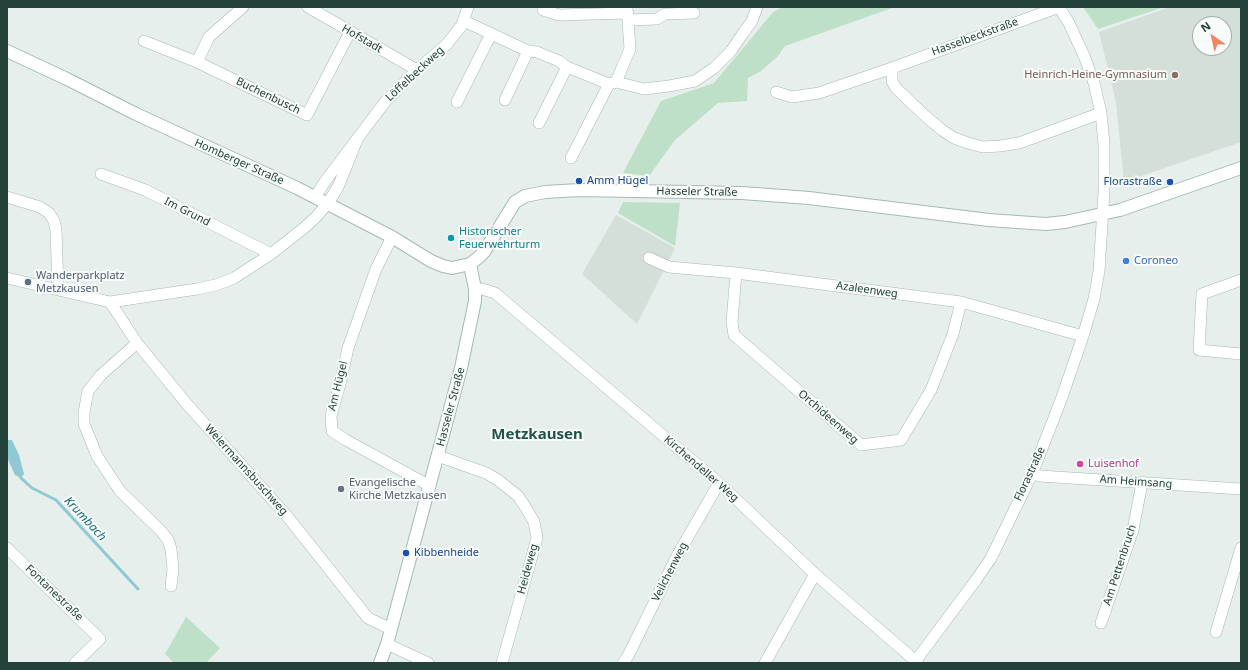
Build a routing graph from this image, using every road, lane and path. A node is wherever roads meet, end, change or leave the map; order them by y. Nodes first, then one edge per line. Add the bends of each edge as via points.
1 (243, 7) edge
2 (308, 7) edge
3 (468, 7) edge
4 (757, 7) edge
5 (1059, 7) edge
6 (543, 10) dead end
7 (627, 14) edge
8 (694, 14) dead end
9 (464, 21) junction
10 (350, 32) junction
11 (491, 34) junction
12 (144, 41) dead end
13 (7, 51) edge
14 (528, 51) junction
15 (197, 62) junction
16 (567, 67) junction
17 (892, 68) junction
18 (417, 70) junction
19 (612, 83) junction
20 (776, 92) dead end
21 (504, 100) dead end
22 (457, 102) dead end
23 (1102, 113) junction
24 (540, 123) dead end
25 (357, 140) junction
26 (571, 158) dead end
27 (1241, 168) edge
28 (101, 174) dead end
29 (7, 197) edge
30 (315, 197) junction
31 (328, 203) junction
32 (1102, 215) junction
33 (392, 237) junction
34 (271, 254) junction
35 (649, 258) dead end
36 (470, 264) junction
37 (736, 273) junction
38 (7, 278) edge
39 (1241, 280) edge
40 (479, 289) junction
41 (58, 290) junction
42 (110, 302) junction
43 (961, 302) junction
44 (1083, 336) junction
45 (136, 343) junction
46 (1241, 354) edge
47 (438, 456) junction
48 (1032, 474) junction
49 (720, 483) junction
50 (1142, 483) junction
51 (430, 486) junction
52 (1241, 489) edge
53 (7, 548) edge
54 (1241, 548) edge
55 (815, 574) junction
56 (171, 586) dead end
57 (1100, 623) dead end
58 (391, 628) junction
59 (1216, 632) dead end
60 (387, 644) junction
61 (768, 661) edge
62 (75, 663) edge
63 (380, 663) edge
64 (428, 663) edge
65 (502, 663) edge
66 (623, 663) edge
67 (916, 663) edge

1 - 15 street via 209,37
2 - 10 street, Hofstadt
3 - 9 street, Löffelbeckweg
4 - 19 street via 752,21 731,51 714,68 695,81 644,89
5 - 17 street, Hasselbeckstraße
5 - 23 street, Hasselbeckstraße via 1085,58
6 - 7 street via 559,15
7 - 8 street via 657,19 665,14
7 - 19 street via 630,49
9 - 11 street
9 - 18 street, Löffelbeckweg via 447,44
10 - 15 street, Buchenbusch via 307,115
10 - 18 street, Hofstadt
11 - 14 street
11 - 22 street
12 - 15 street, Buchenbusch
13 - 30 main road, Homberger Straße
14 - 16 street via 559,61
14 - 21 street
16 - 19 street
16 - 24 street
17 - 20 street, Hasselbeckstraße via 819,93 792,97
17 - 23 street via 892,80 896,88 942,130 968,143 982,146 1018,143
18 - 25 street, Löffelbeckweg via 385,102
19 - 26 street
23 - 32 street, Hasselbeckstraße
25 - 30 street, Löffelbeckweg
25 - 31 street, Löffelbeckweg via 338,187
27 - 32 main road, Hasseler Straße
28 - 34 street, Im Grund via 145,190
29 - 41 street via 40,207 49,212 54,221
30 - 31 main road, Homberger Straße
31 - 33 main road, Homberger Straße
31 - 34 street, Löffelbeckweg via 304,228
32 - 36 main road, Hasseler Straße via 1046,224 742,193 572,190 532,194 520,198 512,206 484,252
32 - 44 street, Florastraße via 1099,271
33 - 36 main road, Homberger Straße via 443,266 452,268
33 - 51 street, Am Hügel via 376,269 348,348 331,416 332,431
34 - 42 street, Löffelbeckweg via 234,278 216,285
35 - 37 street, Azaleenweg via 669,267
36 - 40 main road, Hasseler Straße
37 - 43 street, Azaleenweg
37 - 43 street, Orchideenweg via 732,322 734,335 861,445 901,440 931,390 953,334
38 - 41 street
39 - 46 street via 1202,294 1199,350
40 - 47 main road, Hasseler Straße
40 - 49 street, Kirchendeller Weg via 495,293
41 - 42 street
42 - 45 street, Weiermannsbuschweg
43 - 44 street, Azaleenweg
44 - 48 street, Florastraße
45 - 56 street via 101,374 88,392 84,424 97,456 120,492 168,540 173,569
45 - 58 street, Weiermannsbuschweg via 291,521 368,618
47 - 51 main road, Hasseler Straße
47 - 65 street, Heideweg via 486,473 498,480 518,496 534,522 537,538
48 - 50 street, Am Heimsang
48 - 67 street, Florastraße via 987,563
49 - 55 street, Kirchendeller Weg
49 - 66 street, Veilchenweg via 677,556
50 - 52 street, Am Heimsang
50 - 57 street, Am Pettenbruch via 1133,530
51 - 58 main road, Hasseler Straße
53 - 62 street, Fontanestraße via 100,639
54 - 59 street
55 - 61 street
55 - 67 street, Kirchendeller Weg
58 - 60 main road, Hasseler Straße
60 - 63 main road, Hasseler Straße
60 - 64 street

